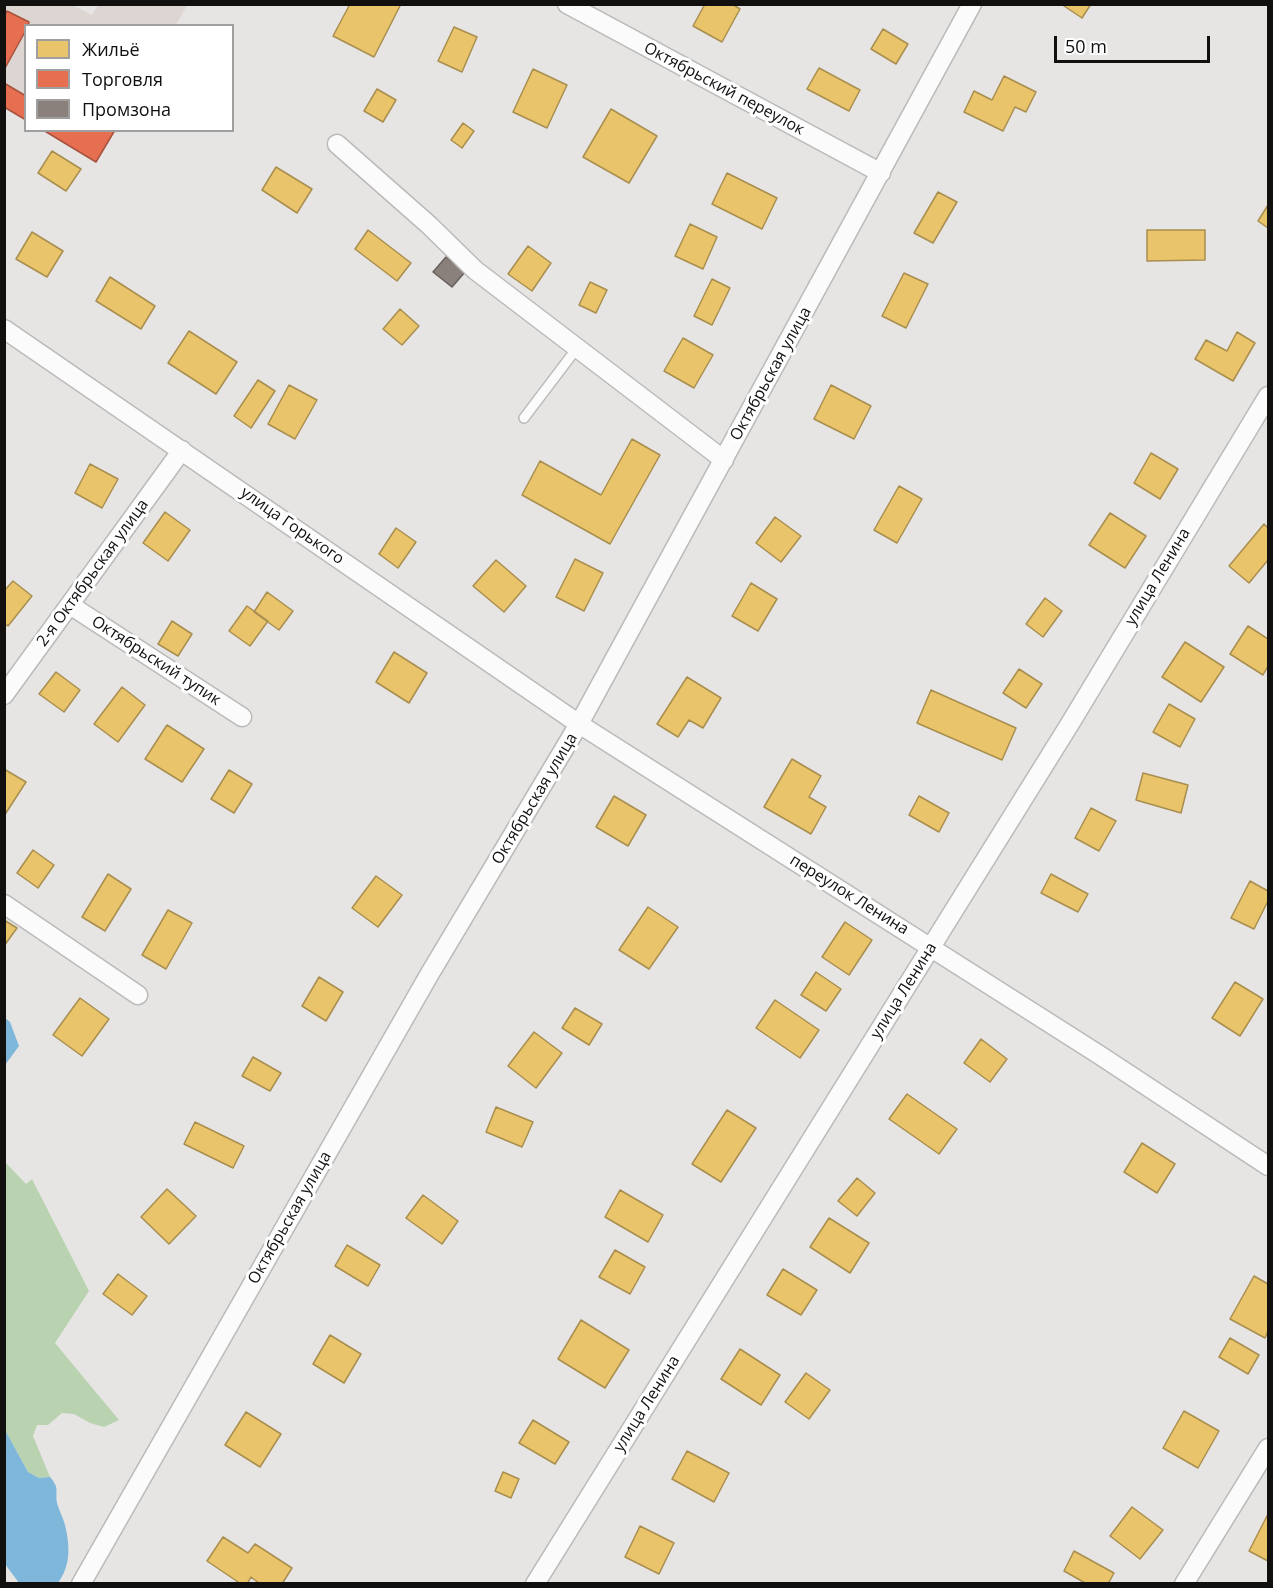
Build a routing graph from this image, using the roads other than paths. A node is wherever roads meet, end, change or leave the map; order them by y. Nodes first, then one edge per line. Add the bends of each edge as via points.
1 (567, 4) edge
2 (972, 4) edge
3 (337, 144) dead end
4 (880, 172) junction
5 (4, 328) edge
6 (577, 348) junction
7 (1269, 396) edge
8 (524, 418) dead end
9 (182, 450) junction
10 (723, 460) junction
11 (70, 605) junction
12 (4, 696) edge
13 (242, 717) dead end
14 (579, 724) junction
15 (4, 904) edge
16 (931, 948) junction
17 (138, 995) dead end
18 (1269, 1166) edge
19 (1269, 1448) edge
20 (81, 1584) edge
21 (534, 1584) edge
22 (1184, 1584) edge

1 - 4 street, Октябрьский переулок
2 - 4 street, Октябрьская улица
3 - 6 street via 475,270
4 - 10 street, Октябрьская улица
5 - 9 street, улица Горького
6 - 8 lane
6 - 10 street
7 - 16 street, улица Ленина
9 - 11 street, 2-я Октябрьская улица
9 - 14 street, улица Горького
10 - 14 street, Октябрьская улица
11 - 12 street, 2-я Октябрьская улица
11 - 13 street, Октябрьский тупик
14 - 16 street, переулок Ленина
14 - 20 street, Октябрьская улица via 417,996
15 - 17 street
16 - 18 street, переулок Ленина
16 - 21 street, улица Ленина
19 - 22 street

